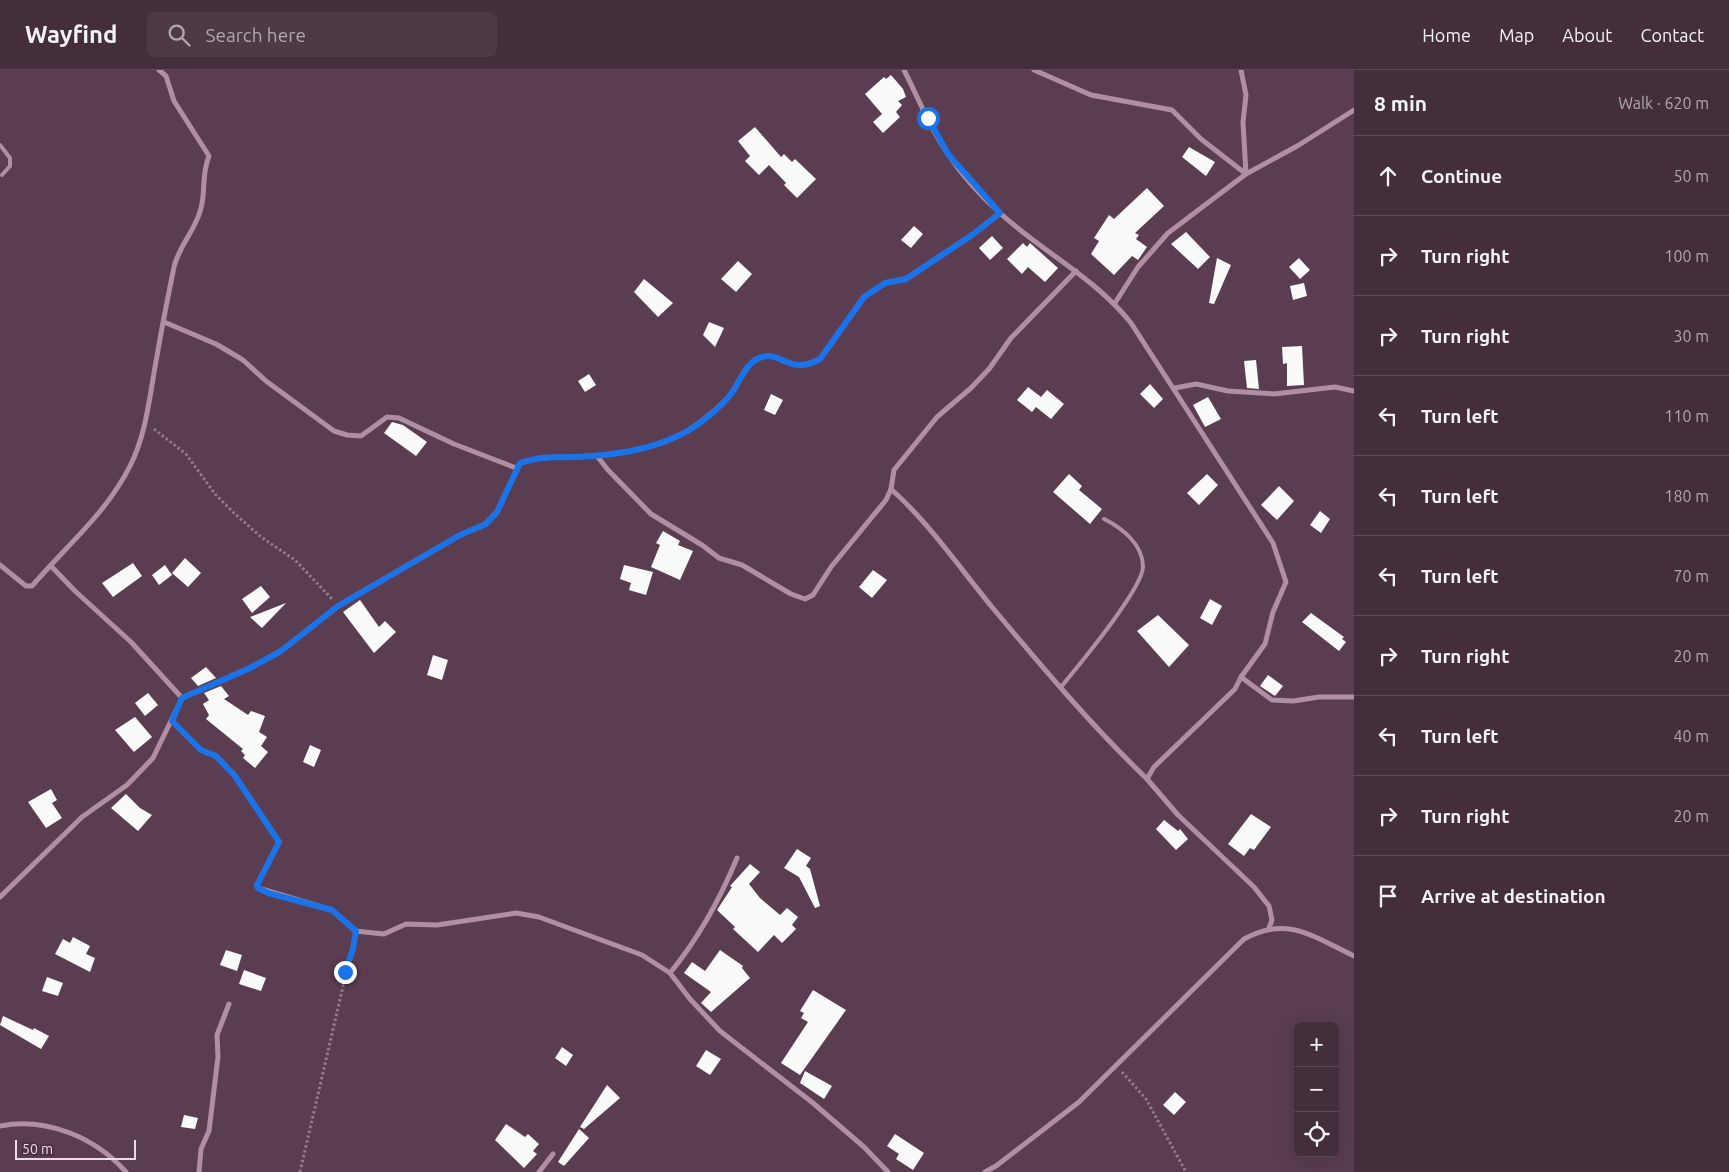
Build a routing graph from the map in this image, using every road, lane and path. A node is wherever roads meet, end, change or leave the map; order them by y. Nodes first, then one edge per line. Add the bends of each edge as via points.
1 (159, 70) edge
2 (904, 70) edge
3 (1034, 70) edge
4 (1240, 70) edge
5 (1354, 110) edge
6 (0, 145) edge
7 (1246, 174) junction
8 (2, 175) dead end
9 (1000, 213) junction
10 (1076, 271) junction
11 (1115, 303) junction
12 (164, 322) junction
13 (1175, 388) junction
14 (1354, 391) edge
15 (145, 421) junction
16 (597, 456) junction
17 (516, 468) junction
18 (891, 489) junction
19 (1104, 519) dead end
20 (0, 565) edge
21 (51, 566) junction
22 (338, 606) junction
23 (1241, 677) junction
24 (1061, 687) junction
25 (1354, 697) edge
26 (182, 698) junction
27 (172, 721) junction
28 (1147, 779) junction
29 (737, 858) dead end
30 (0, 897) edge
31 (1270, 928) junction
32 (356, 931) junction
33 (1354, 956) edge
34 (670, 973) junction
35 (229, 1004) dead end
36 (1116, 1067) junction
37 (0, 1126) edge
38 (554, 1154) dead end
39 (126, 1172) edge
40 (199, 1172) edge
41 (300, 1172) edge
42 (539, 1172) edge
43 (888, 1172) edge
44 (985, 1172) edge
45 (1186, 1172) edge

1 - 12 street via 166,76 174,101 209,156 202,180 201,209 177,256
2 - 9 street via 948,154
3 - 7 street via 1091,95 1172,110 1201,139
4 - 7 street via 1246,95 1243,122
5 - 7 street
6 - 8 lane via 10,158 10,166
7 - 11 street via 1168,233 1138,267
9 - 10 street
9 - 16 street via 906,279 885,283 864,297 820,359 797,366 763,356 753,361 730,395 682,435 645,449
10 - 11 street
10 - 18 street via 1031,316 971,388 937,416 894,470
11 - 13 street
12 - 15 street
12 - 17 street via 216,344 243,360 334,431 360,436 387,417 399,418
13 - 14 street via 1196,384 1228,391 1274,394 1335,387
13 - 23 street via 1273,543 1285,575 1286,582 1273,612 1265,644
15 - 21 street via 131,465 118,487 104,508
15 - 22 path via 186,454 215,494 234,513 261,537 295,560
16 - 17 street via 540,456 520,463
16 - 18 street via 651,514 719,558 742,565 790,594 805,598 813,595
17 - 22 street via 497,512 486,524 460,535
18 - 24 street via 915,511
19 - 24 lane via 1121,528 1137,546 1143,567 1138,583 1118,614
20 - 21 street via 26,586 32,586
21 - 26 street via 131,642
22 - 26 street via 281,651
23 - 25 street via 1272,700
23 - 28 street via 1226,700 1154,767
24 - 28 street
26 - 27 street
27 - 30 street via 153,758 127,785 82,817
27 - 32 street via 201,750 216,756 235,776 279,842 258,888 332,910
28 - 31 street via 1178,815 1254,887 1269,906
29 - 34 street via 710,915 688,952
31 - 33 street via 1294,930
31 - 36 street via 1250,936 1234,948
32 - 34 street via 384,934 406,924 437,925 516,913 539,917 642,955
32 - 41 path
34 - 43 street via 720,1031 813,1103
35 - 40 street via 216,1035 218,1057 210,1131 201,1149
36 - 44 street via 1079,1102
36 - 45 path via 1146,1099
37 - 39 street via 33,1124 87,1139
38 - 42 street

